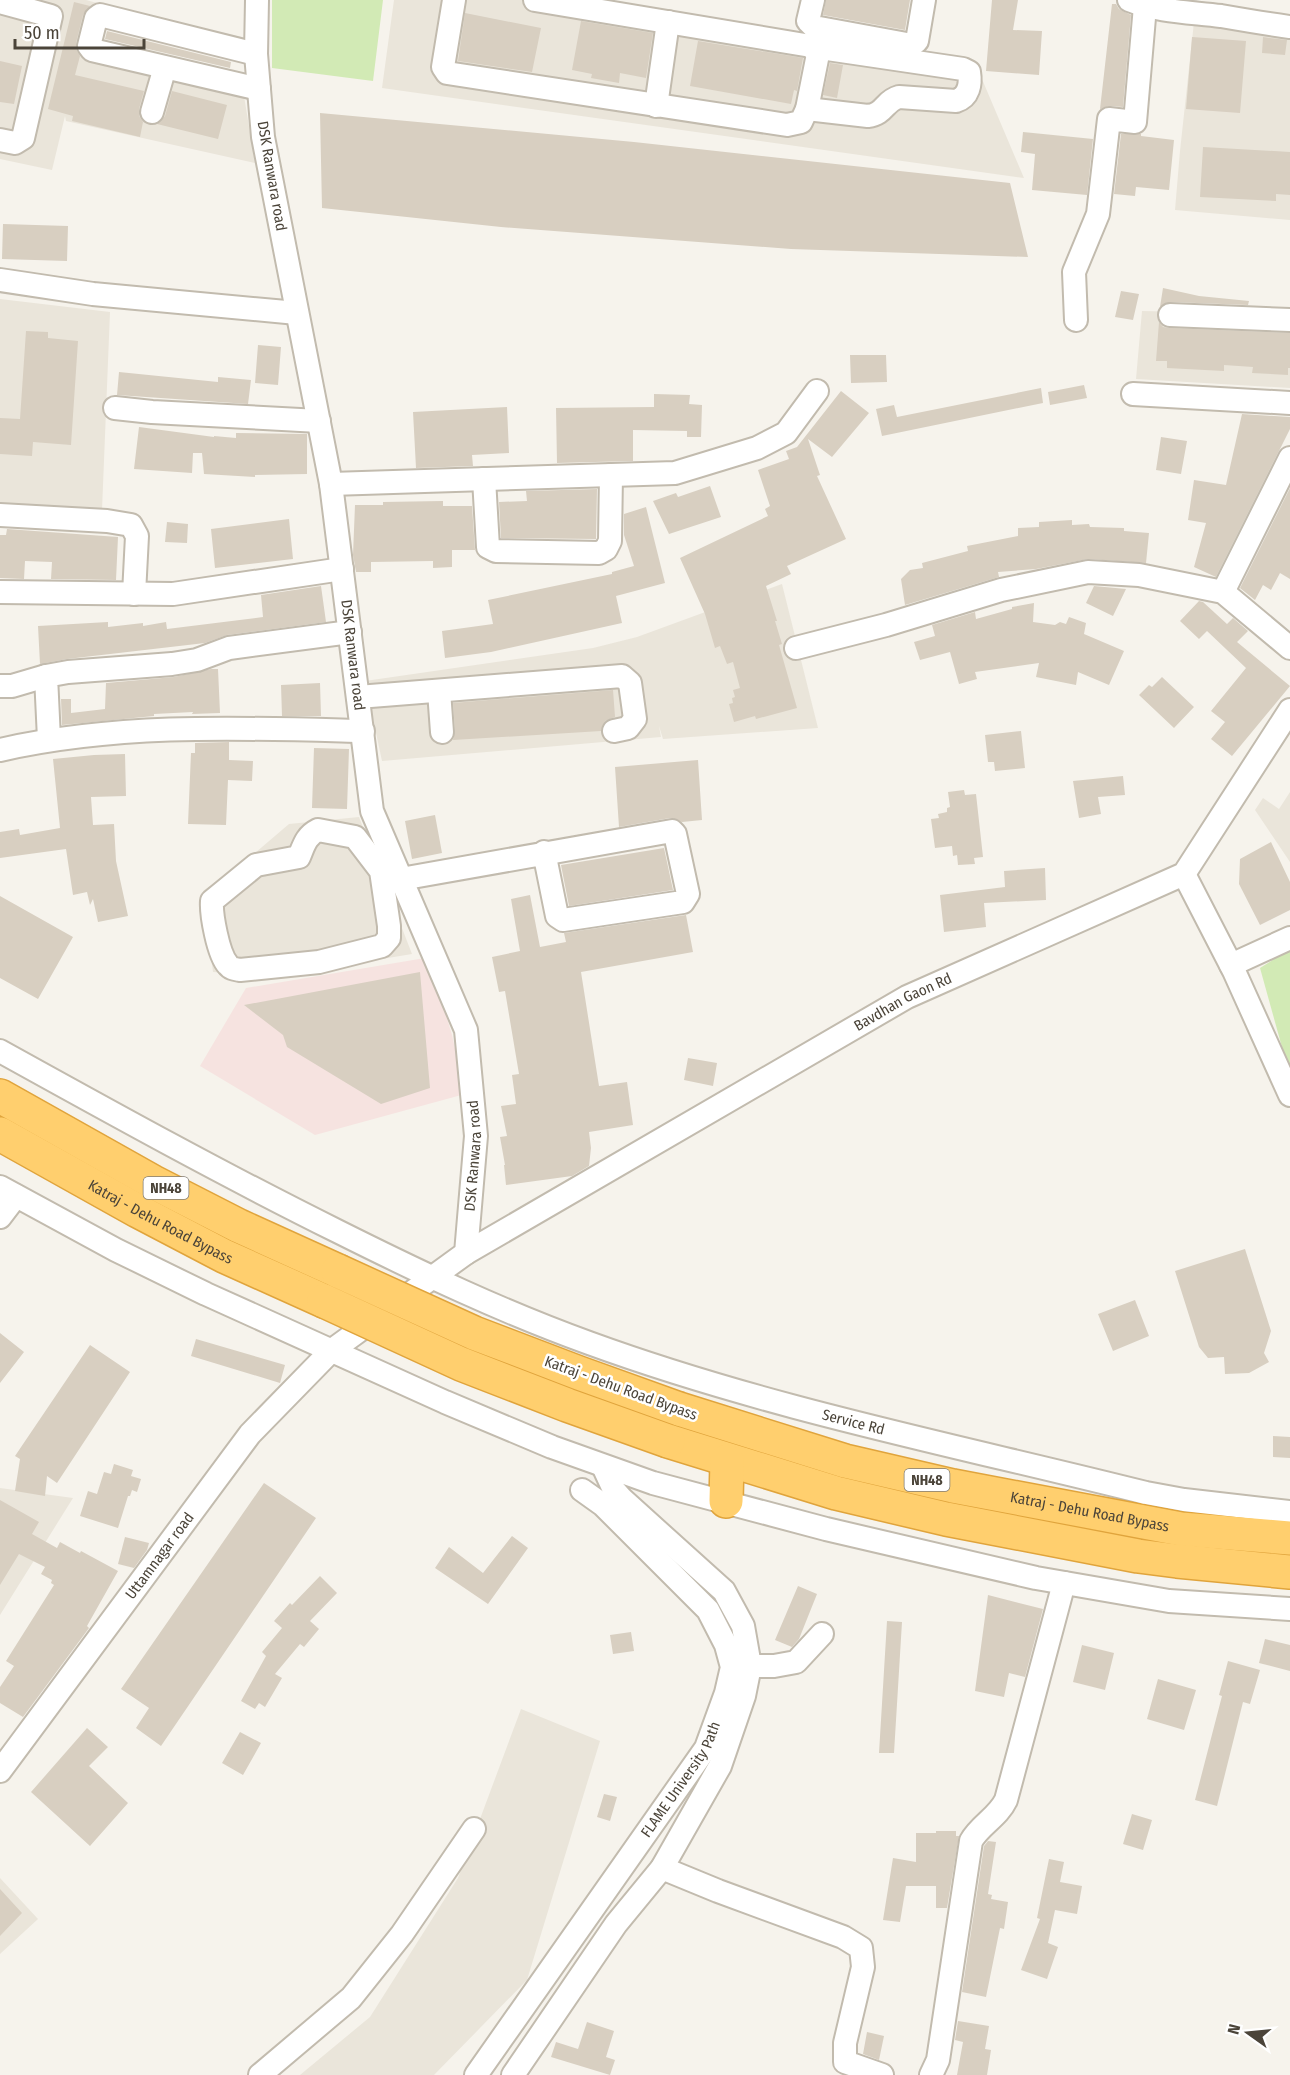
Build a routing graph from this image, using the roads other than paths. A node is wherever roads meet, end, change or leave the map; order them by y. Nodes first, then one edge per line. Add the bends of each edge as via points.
1 (257, 0) edge
2 (454, 0) edge
3 (535, 0) edge
4 (813, 0) edge
5 (924, 0) edge
6 (0, 3) edge
7 (1137, 3) edge
8 (668, 22) junction
9 (1290, 27) edge
10 (814, 47) junction
11 (245, 52) junction
12 (87, 55) dead end
13 (164, 74) junction
14 (234, 83) junction
15 (259, 93) junction
16 (656, 106) junction
17 (807, 109) junction
18 (152, 112) dead end
19 (0, 140) edge
20 (0, 280) edge
21 (297, 313) junction
22 (1170, 315) dead end
23 (1076, 320) dead end
24 (1290, 320) edge
25 (817, 392) dead end
26 (1132, 394) dead end
27 (1290, 403) edge
28 (115, 408) dead end
29 (319, 421) junction
30 (1290, 458) edge
31 (611, 475) junction
32 (484, 479) junction
33 (331, 484) junction
34 (0, 515) edge
35 (342, 569) junction
36 (0, 592) edge
37 (1223, 592) junction
38 (134, 594) junction
39 (350, 632) junction
40 (796, 648) dead end
41 (1290, 648) edge
42 (46, 676) junction
43 (0, 686) edge
44 (439, 691) junction
45 (358, 697) junction
46 (1290, 710) edge
47 (363, 731) junction
48 (442, 732) dead end
49 (614, 732) dead end
50 (49, 740) junction
51 (0, 750) edge
52 (379, 852) junction
53 (544, 852) junction
54 (1184, 874) junction
55 (401, 879) junction
56 (1290, 938) edge
57 (1231, 965) junction
58 (0, 1051) edge
59 (1290, 1095) edge
60 (0, 1096) edge
61 (0, 1134) edge
62 (8, 1191) edge
63 (0, 1217) edge
64 (466, 1253) junction
65 (431, 1279) junction
66 (331, 1351) junction
67 (576, 1456) junction
68 (727, 1461) junction
69 (603, 1466) junction
70 (582, 1490) junction
71 (614, 1490) junction
72 (726, 1502) junction
73 (1290, 1512) edge
74 (1290, 1538) edge
75 (1290, 1572) edge
76 (1064, 1583) junction
77 (1290, 1609) edge
78 (822, 1634) dead end
79 (750, 1666) junction
80 (0, 1771) edge
81 (474, 1829) dead end
82 (662, 1868) junction
83 (260, 2075) edge
84 (476, 2075) edge
85 (513, 2075) edge
86 (882, 2075) edge
87 (931, 2075) edge

1 - 11 street, DSK Ranwara road
2 - 16 street via 443,67 447,73
3 - 8 street
4 - 5 street via 808,21 814,27 912,45 917,40
6 - 19 street via 51,15 22,138 15,143
7 - 9 street via 1170,12
7 - 23 street via 1135,122 1109,119 1098,214 1074,272
8 - 10 street
8 - 16 street
10 - 17 street via 818,54
10 - 17 street via 963,69 970,77 967,94 956,101 899,97 892,99 882,112 868,116
11 - 14 street
11 - 14 street via 100,15 96,18 89,46 92,50
11 - 15 street, DSK Ranwara road
12 - 13 street
13 - 15 street
13 - 18 street
14 - 15 street
15 - 21 street, DSK Ranwara road via 263,137
16 - 17 street via 788,125 801,122
20 - 21 street via 93,294
21 - 29 street, DSK Ranwara road
22 - 24 street
25 - 31 street via 786,433 757,448 675,473
26 - 27 street
28 - 29 street
29 - 33 street, DSK Ranwara road
30 - 37 street
31 - 32 street
31 - 32 street via 610,541 599,553 496,551 488,547
32 - 33 street
33 - 35 street, DSK Ranwara road
34 - 38 street via 131,525 137,536
35 - 38 street via 173,594
35 - 39 street, DSK Ranwara road
36 - 38 street
37 - 40 street via 1139,575 1088,572 1001,590
37 - 41 street
39 - 42 street via 228,648 172,664
39 - 45 street, DSK Ranwara road
42 - 43 street
42 - 50 street
44 - 45 street
44 - 48 street
44 - 49 street via 622,676 630,684 635,719 628,728
45 - 47 street, DSK Ranwara road
46 - 54 street
47 - 50 street via 163,729
47 - 52 street, DSK Ranwara road
50 - 51 street
52 - 52 street via 355,837 318,830 306,839 299,857 256,865 213,901 226,963 240,970 319,962 382,946 389,938 389,926
52 - 55 street, DSK Ranwara road
53 - 53 street via 672,831 688,894 683,902 563,920 556,916
53 - 55 street
54 - 57 street
54 - 64 street, Bavdhan Gaon Rd via 907,997
55 - 64 street, DSK Ranwara road via 466,1030 476,1136
56 - 57 street
57 - 59 street
58 - 65 street, Service Rd via 172,1147
60 - 74 highway, Katraj - Dehu Road Bypass / NH48, bridge via 239,1226 474,1333 679,1409 845,1461 953,1486 1181,1529
61 - 68 highway, Katraj - Dehu Road Bypass / NH48, bridge via 215,1251 462,1364
62 - 63 street
62 - 66 street via 116,1250
64 - 65 street
65 - 66 street, Uttamnagar road
65 - 73 street, Service Rd via 590,1344 855,1424 1146,1493
66 - 67 street
66 - 80 street, Uttamnagar road via 249,1434
67 - 69 street
67 - 70 street
68 - 72 highway
68 - 75 highway, Katraj - Dehu Road Bypass / NH48 via 836,1493 946,1519 1138,1556
69 - 71 street
69 - 72 street
70 - 71 street
70 - 84 street, FLAME University Path via 603,1506 708,1611 726,1645 732,1667 706,1748
71 - 79 street via 724,1592 742,1626
72 - 76 street
76 - 77 street via 1169,1601
76 - 87 street via 1006,1800 970,1841 938,2060
78 - 79 street via 796,1662
79 - 82 street via 720,1766
81 - 83 street via 402,1934 351,1998
82 - 85 street via 616,1924
82 - 86 street via 843,1937 861,1948 863,1967 845,2043 845,2062

